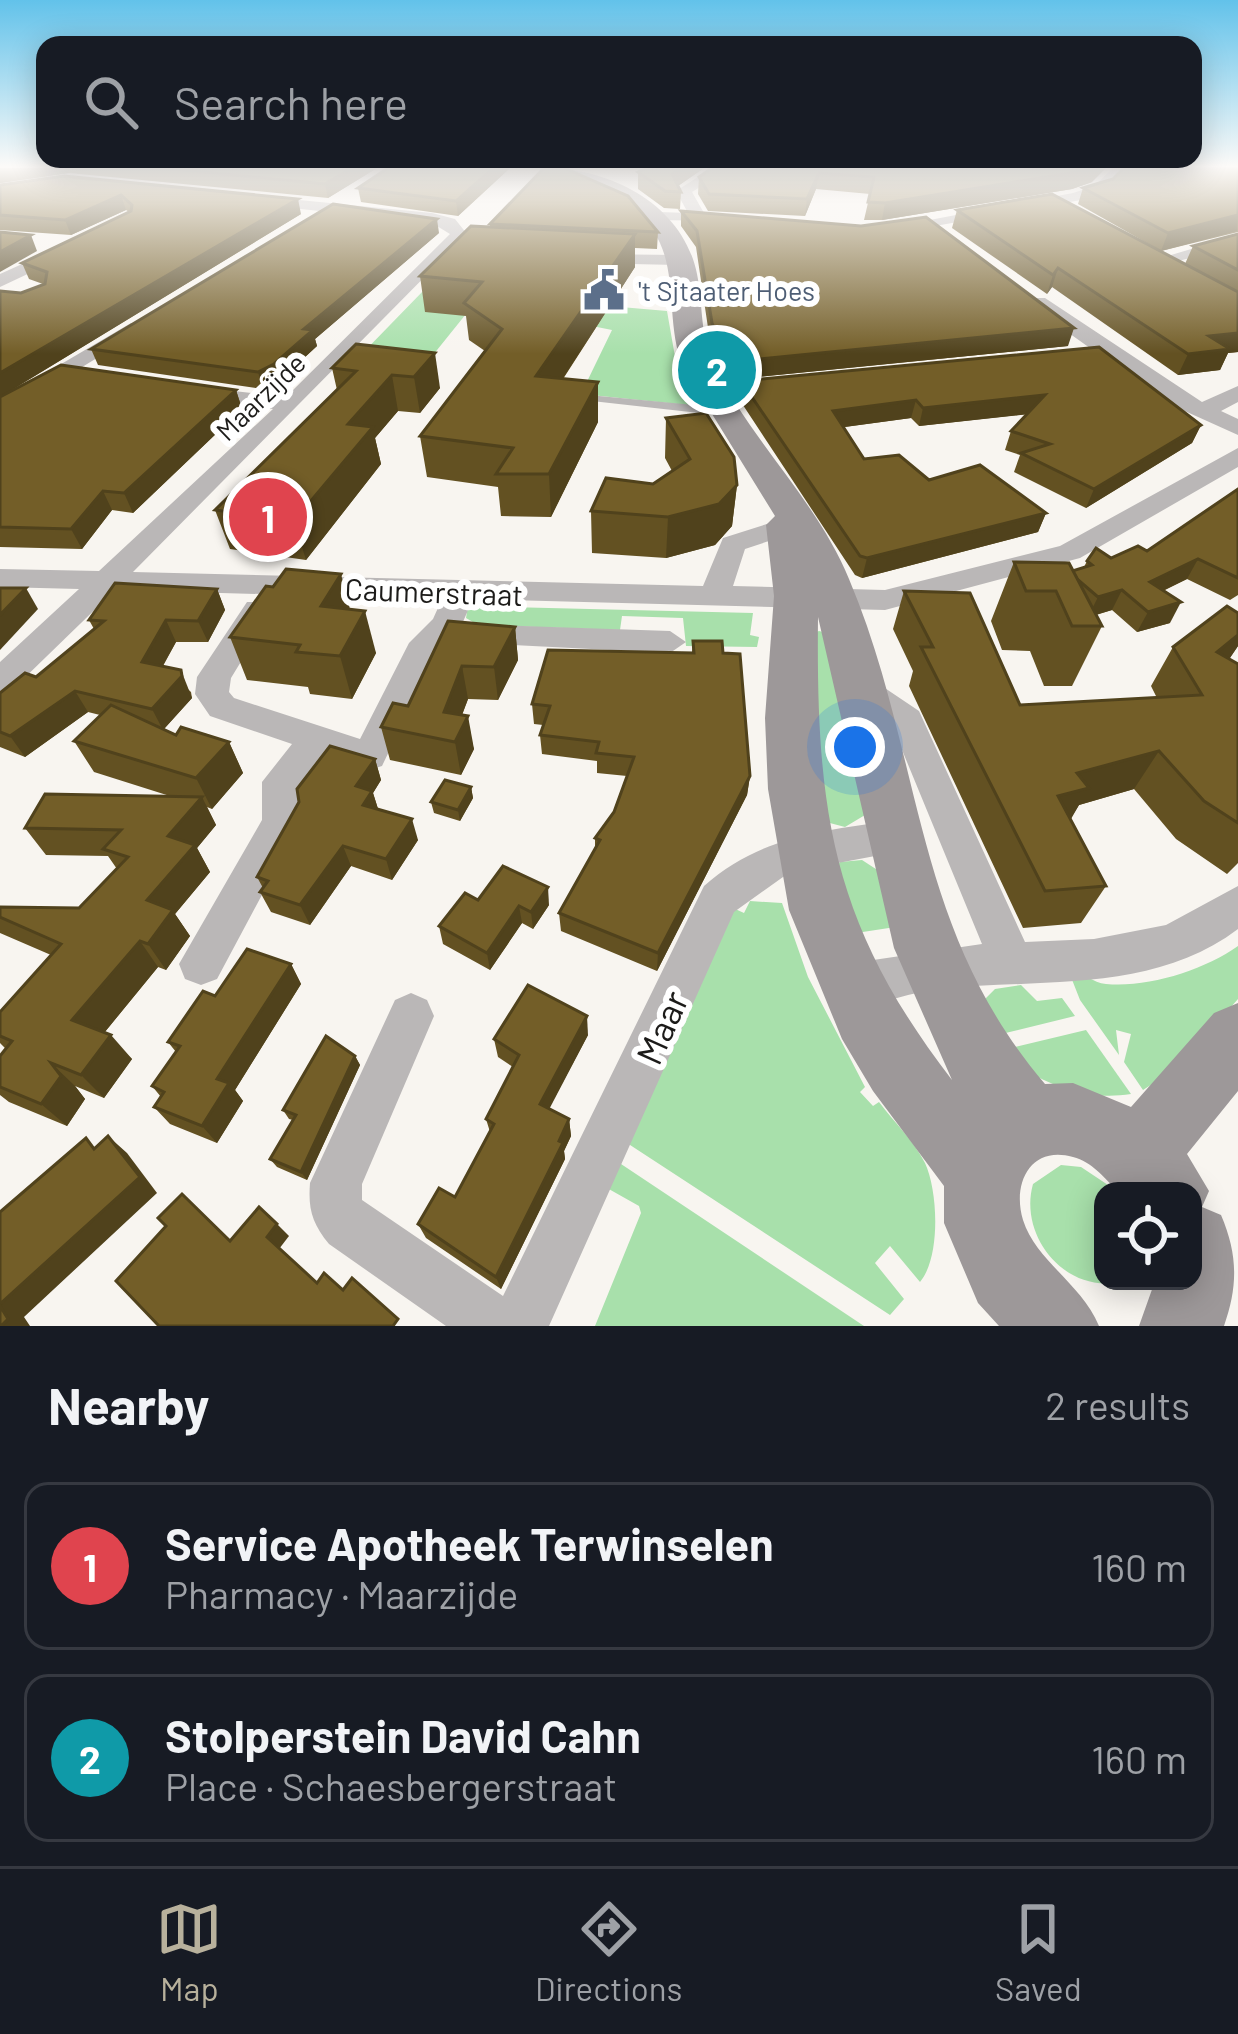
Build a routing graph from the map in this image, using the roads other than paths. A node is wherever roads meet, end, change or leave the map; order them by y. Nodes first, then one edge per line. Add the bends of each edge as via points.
1 (291, 230) edge
2 (455, 230) edge
3 (665, 230) edge
4 (942, 230) edge
5 (858, 231) edge
6 (286, 233) edge
7 (1238, 240) edge
8 (33, 241) edge
9 (1142, 251) edge
10 (561, 258) edge
11 (678, 260) junction
12 (1160, 261) junction
13 (1180, 272) edge
14 (4, 277) edge
15 (1018, 288) edge
16 (39, 289) edge
17 (144, 321) edge
18 (1108, 352) junction
19 (1062, 357) edge
20 (63, 371) junction
21 (108, 378) edge
22 (177, 388) edge
23 (1238, 393) edge
24 (562, 395) edge
25 (726, 399) junction
26 (291, 405) junction
27 (0, 410) edge
28 (1201, 412) junction
29 (1238, 428) edge
30 (1238, 456) edge
31 (780, 506) junction
32 (0, 578) edge
33 (107, 581) junction
34 (272, 586) junction
35 (460, 591) junction
36 (712, 599) junction
37 (816, 602) junction
38 (446, 626) junction
39 (670, 642) dead end
40 (857, 681) junction
41 (0, 682) edge
42 (315, 741) junction
43 (892, 838) junction
44 (803, 851) junction
45 (1238, 905) edge
46 (201, 964) dead end
47 (1013, 965) junction
48 (938, 968) junction
49 (846, 986) junction
50 (411, 1016) dead end
51 (1238, 1037) edge
52 (1005, 1146) junction
53 (1155, 1173) edge
54 (1197, 1290) edge
55 (1031, 1318) edge
56 (496, 1326) edge
57 (520, 1326) edge
58 (1180, 1326) edge

1 - 6 street
2 - 26 street, Maarzijde via 459,249
3 - 11 street
4 - 5 street
7 - 12 street
8 - 14 street via 73,246
9 - 12 street
10 - 11 street
11 - 25 street via 695,359
12 - 13 street
14 - 16 street
15 - 18 street
17 - 20 street
18 - 19 street
18 - 28 street
20 - 21 street
20 - 27 street
22 - 26 street
23 - 28 street
24 - 25 lane
25 - 31 street
26 - 33 street, Maarzijde
28 - 29 street
30 - 37 street, Caumerstraat via 1070,552 943,589
31 - 36 street via 733,544
31 - 37 street
32 - 33 street, Caumerstraat
33 - 34 street, Caumerstraat
33 - 41 street, Maarzijde
34 - 35 street, Caumerstraat
34 - 42 street via 214,677 212,694 222,707
35 - 36 street, Caumerstraat
35 - 38 street
36 - 37 street, Caumerstraat
37 - 40 street
37 - 44 street via 792,755
38 - 39 street, Caumerstraat
38 - 42 street via 424,643 369,755
40 - 43 street
40 - 47 street via 908,721
42 - 46 street via 281,782 280,822
43 - 44 street, Maar
43 - 48 street
44 - 49 street
44 - 57 street, Maar via 746,871 719,899
45 - 47 street via 1196,935 1153,950
47 - 48 street
48 - 49 street
48 - 52 street via 977,1054
49 - 52 street via 915,1095
50 - 56 street via 336,1183 335,1208 348,1225
51 - 53 street
52 - 53 street via 1083,1122
52 - 55 street via 982,1220
54 - 58 street

